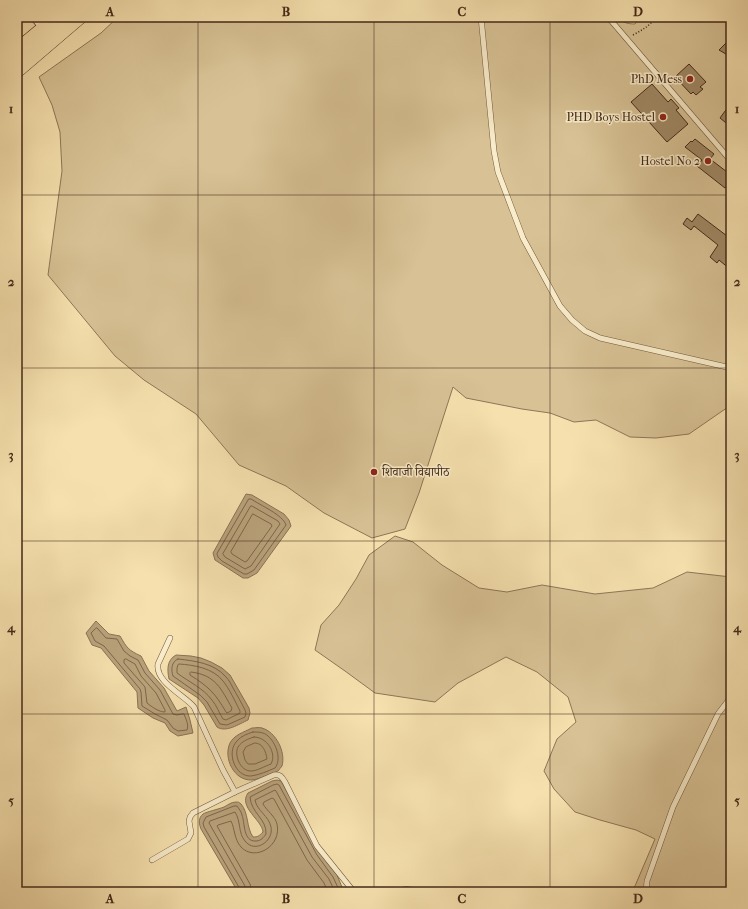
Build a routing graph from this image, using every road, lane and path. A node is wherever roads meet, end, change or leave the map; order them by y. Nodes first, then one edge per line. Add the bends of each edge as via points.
1 (58, 17) edge
2 (79, 17) edge
3 (481, 17) edge
4 (608, 17) edge
5 (656, 17) edge
6 (41, 23) edge
7 (626, 38) junction
8 (17, 51) edge
9 (17, 70) edge
10 (731, 161) edge
11 (731, 368) edge
12 (170, 638) dead end
13 (731, 697) edge
14 (235, 792) junction
15 (152, 860) dead end
16 (354, 892) edge
17 (392, 892) edge
18 (418, 892) edge
19 (646, 892) edge

1 - 6 main road
2 - 9 main road
3 - 11 lane via 498,172 523,238 560,306 585,331 600,338
4 - 7 lane
5 - 7 path via 646,28
6 - 8 main road
7 - 10 lane
12 - 14 lane via 158,664 160,674 163,680 194,707
13 - 19 lane via 718,714 673,806
14 - 15 lane via 193,813 189,821 192,833 188,839
14 - 16 lane via 277,774 281,777 317,846
17 - 18 lane via 408,889

